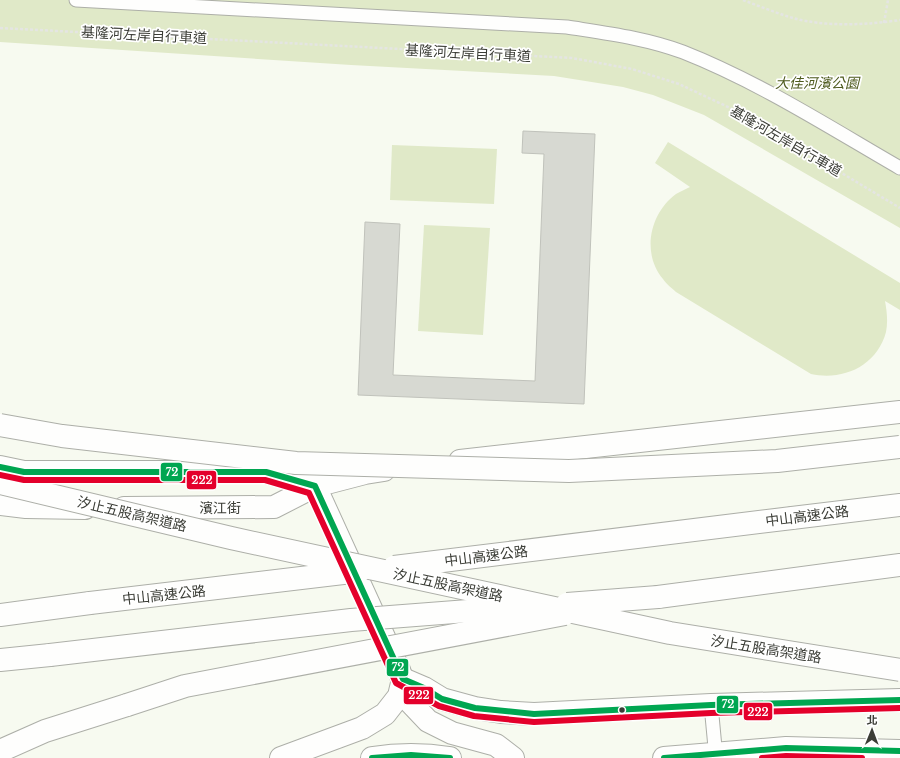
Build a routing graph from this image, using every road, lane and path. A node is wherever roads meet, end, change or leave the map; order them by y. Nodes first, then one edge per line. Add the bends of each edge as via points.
1 (76, 0) edge
2 (743, 0) edge
3 (888, 0) edge
4 (900, 20) edge
5 (884, 22) junction
6 (0, 28) edge
7 (900, 168) edge
8 (900, 208) edge
9 (900, 412) edge
10 (0, 425) edge
11 (900, 447) edge
12 (0, 467) edge
13 (24, 472) junction
14 (0, 479) edge
15 (0, 483) edge
16 (315, 486) junction
17 (0, 504) edge
18 (900, 505) edge
19 (900, 564) edge
20 (658, 597) junction
21 (0, 615) edge
22 (0, 660) edge
23 (900, 670) edge
24 (403, 679) junction
25 (900, 700) edge
26 (711, 705) junction
27 (0, 751) edge
28 (900, 751) edge
29 (716, 756) edge
30 (281, 758) edge
31 (372, 758) edge
32 (450, 758) edge
33 (513, 758) edge
34 (664, 758) edge

1 - 7 lane via 567,27 637,39 682,52 764,90
2 - 5 path via 794,18 831,23
3 - 5 path
4 - 5 path
6 - 8 path, 基隆河左岸自行車道 via 572,58 632,69 679,84 743,114
9 - 16 main road, 濱江街 via 392,469 364,473
10 - 11 main road, bridge via 62,436 296,463 569,471 777,461
12 - 13 main road
13 - 14 main road
13 - 16 main road via 266,472
15 - 23 main road, 汐止五股高架道路, bridge via 231,538 670,633
16 - 17 main road, 濱江街 via 274,507 26,507
16 - 24 main road
18 - 21 main road, 中山高速公路, bridge
19 - 20 main road
20 - 22 main road, bridge via 351,620
20 - 27 main road, bridge via 185,686 45,731
24 - 26 main road via 442,699 501,712 534,714
24 - 30 main road via 399,696 385,714 362,728
24 - 33 main road via 410,702 428,721 452,733 496,745
25 - 26 main road
26 - 29 lane
28 - 29 main road via 786,748
29 - 34 main road
31 - 32 main road via 391,755

